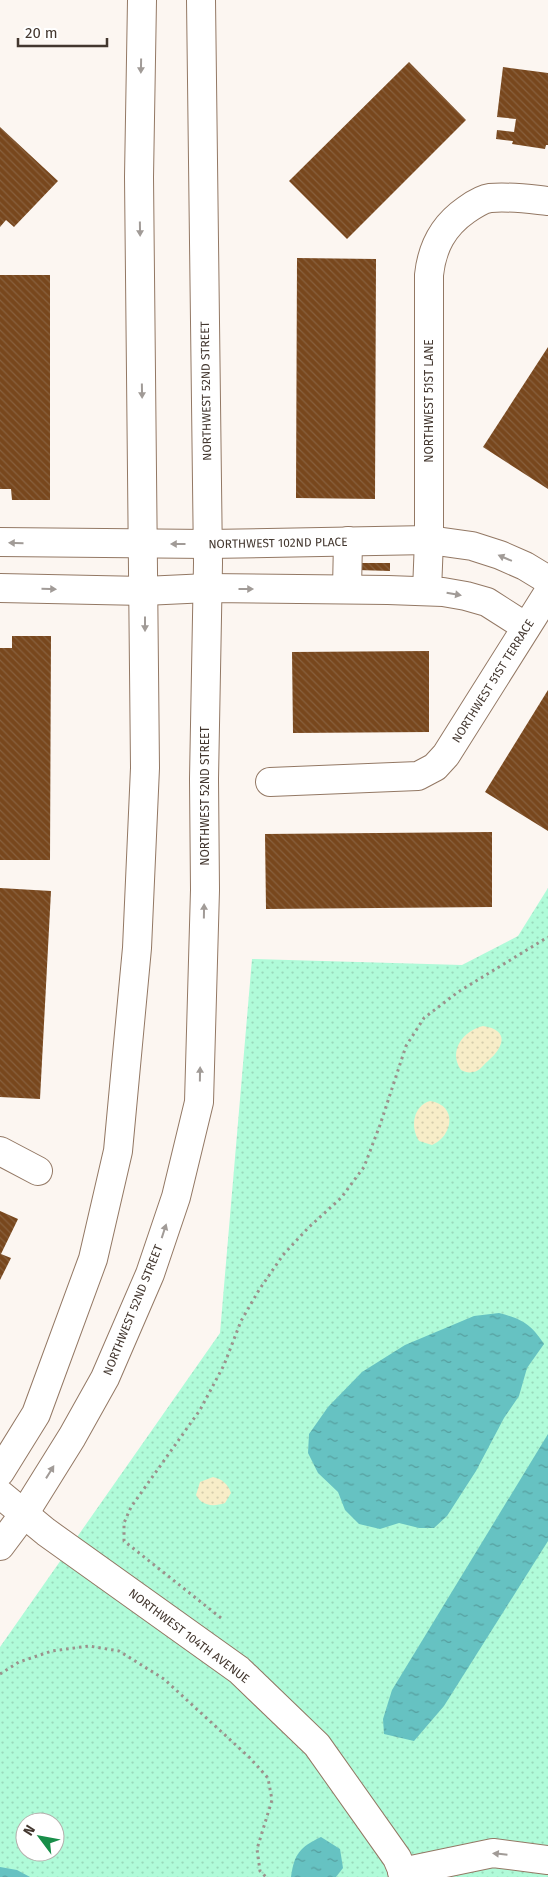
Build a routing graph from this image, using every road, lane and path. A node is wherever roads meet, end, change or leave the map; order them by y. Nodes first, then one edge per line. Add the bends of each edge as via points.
1 (142, 0) edge
2 (201, 0) edge
3 (548, 201) edge
4 (429, 540) junction
5 (0, 542) edge
6 (348, 542) junction
7 (144, 544) junction
8 (208, 544) junction
9 (548, 580) edge
10 (0, 588) edge
11 (208, 588) junction
12 (347, 589) junction
13 (144, 591) junction
14 (427, 591) junction
15 (548, 593) edge
16 (526, 627) junction
17 (270, 782) dead end
18 (548, 937) edge
19 (0, 1151) edge
20 (38, 1171) dead end
21 (0, 1472) edge
22 (0, 1494) edge
23 (24, 1514) junction
24 (0, 1546) edge
25 (224, 1621) dead end
26 (0, 1674) edge
27 (548, 1860) edge
28 (403, 1874) edge
29 (266, 1877) edge

1 -> 7 street via 140,187
2 - 8 street, NORTHWEST 52ND STREET
3 - 4 street, NORTHWEST 51ST LANE via 507,197 487,199 472,206 454,218 442,232 431,257
4 - 6 street, NORTHWEST 102ND PLACE
9 -> 4 street, NORTHWEST 102ND PLACE via 500,555 472,546
4 - 14 street, NORTHWEST 51ST LANE
7 -> 5 street, NORTHWEST 102ND PLACE
6 - 8 street, NORTHWEST 102ND PLACE
6 - 12 street
8 -> 7 street, NORTHWEST 102ND PLACE
7 - 13 street
8 - 11 street, NORTHWEST 52ND STREET
10 -> 13 street
11 -> 12 street
11 - 13 street
23 -> 11 street, NORTHWEST 52ND STREET via 105,1378 150,1274 176,1197 200,1102
12 - 14 street
13 -> 21 street via 146,768 138,948 118,1151 93,1259 36,1414
14 -> 16 street via 486,602
15 - 16 street, NORTHWEST 51ST TERRACE
16 - 17 street, NORTHWEST 51ST TERRACE via 446,755 435,767 418,776
18 - 25 path via 458,992 424,1018 406,1046 364,1168 341,1198 283,1255 241,1321 224,1365 200,1410 130,1507 124,1523 124,1541
19 - 20 street
22 - 23 street, NORTHWEST 104TH AVENUE
23 - 24 street, NORTHWEST 52ND STREET
23 - 28 street, NORTHWEST 104TH AVENUE via 238,1670 260,1690 317,1745 397,1858
26 - 29 path via 20,1662 52,1650 89,1646 119,1650 164,1679 268,1778 272,1800 257,1849 260,1871
27 -> 28 street via 493,1853

